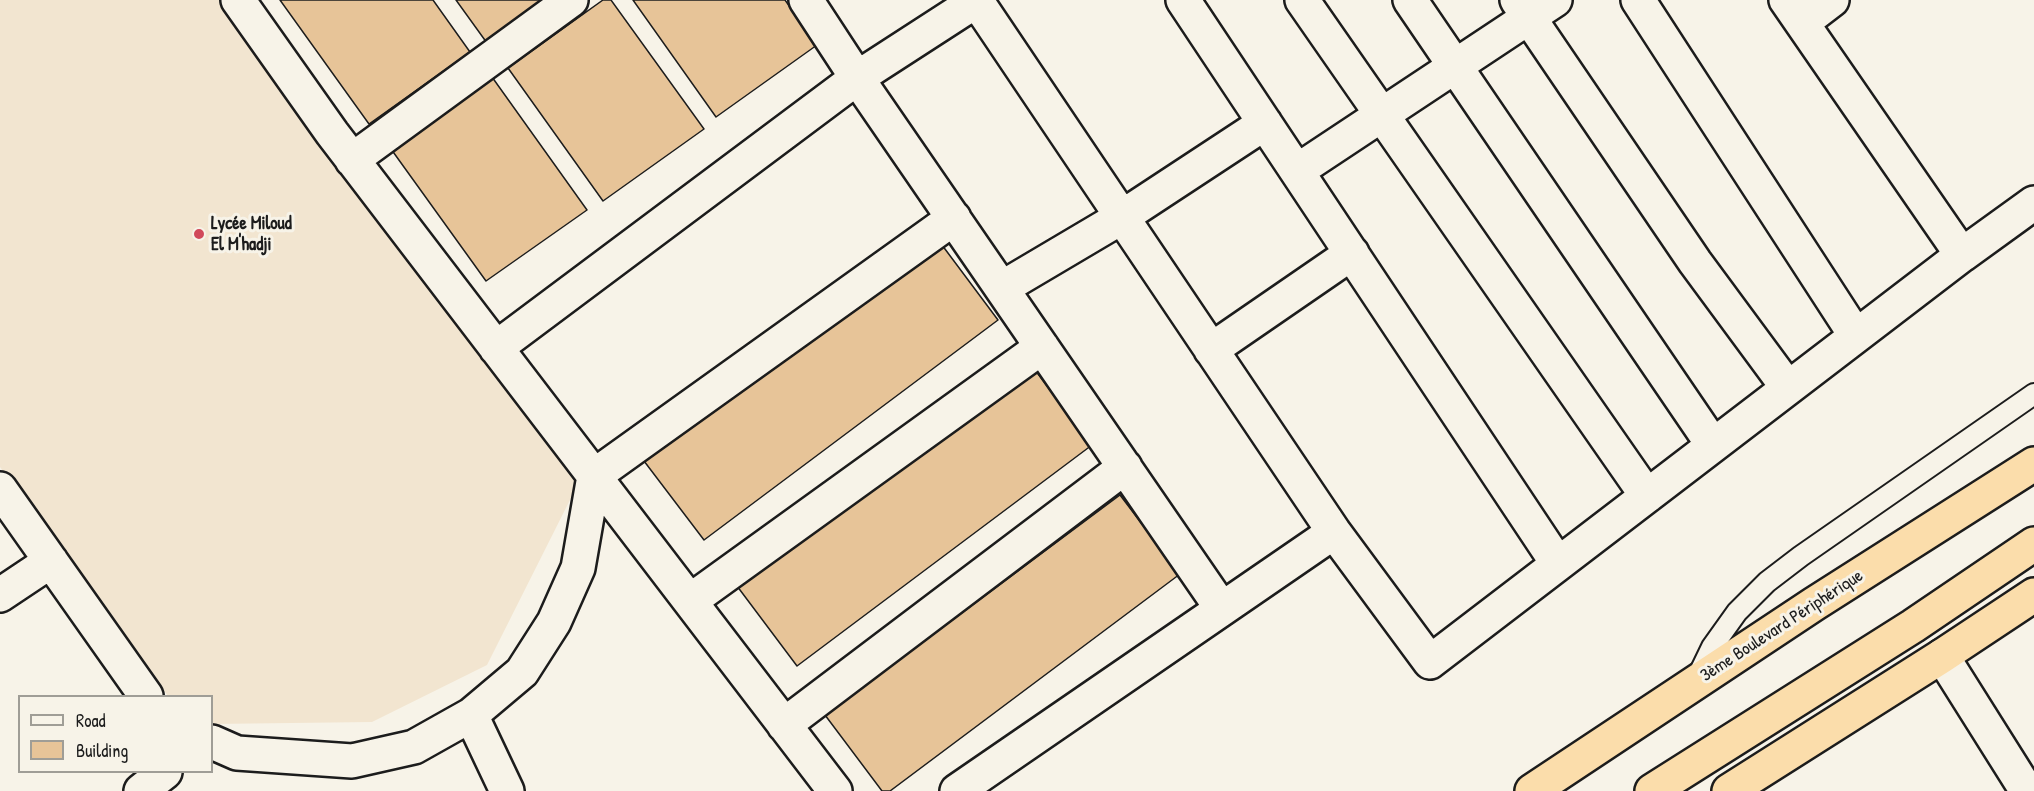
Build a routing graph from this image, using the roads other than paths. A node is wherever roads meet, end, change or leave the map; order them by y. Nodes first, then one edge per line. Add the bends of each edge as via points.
1 (239, 0) edge
2 (571, 0) edge
3 (806, 0) edge
4 (976, 0) edge
5 (1184, 0) edge
6 (1302, 0) edge
7 (1410, 0) edge
8 (1555, 0) edge
9 (1638, 0) edge
10 (1832, 0) edge
11 (1523, 9) edge
12 (1794, 12) edge
13 (1455, 67) junction
14 (857, 78) junction
15 (1383, 115) junction
16 (1265, 123) junction
17 (352, 160) junction
18 (1298, 171) junction
19 (2034, 203) edge
20 (1122, 217) junction
21 (954, 218) junction
22 (1352, 253) junction
23 (1962, 255) junction
24 (1002, 288) junction
25 (1856, 336) junction
26 (1042, 347) junction
27 (496, 348) junction
28 (1211, 350) junction
29 (1788, 388) junction
30 (2034, 394) edge
31 (1713, 446) junction
32 (2034, 464) edge
33 (1125, 467) junction
34 (594, 476) junction
35 (0, 489) edge
36 (1647, 496) junction
37 (1334, 532) junction
38 (2034, 544) edge
39 (51, 561) junction
40 (1558, 564) junction
41 (0, 595) edge
42 (2034, 595) edge
43 (690, 601) junction
44 (1222, 609) junction
45 (1942, 656) junction
46 (1693, 685) junction
47 (145, 695) edge
48 (471, 716) junction
49 (784, 725) junction
50 (213, 742) edge
51 (163, 773) edge
52 (141, 791) edge
53 (507, 791) edge
54 (835, 791) edge
55 (957, 791) edge
56 (1532, 791) edge
57 (1652, 791) edge
58 (1729, 791) edge
59 (2027, 791) edge

1 - 17 street
2 - 17 street
3 - 14 street
4 - 14 street
4 - 20 street
5 - 16 street
6 - 15 street
7 - 13 street
8 - 11 street
9 - 25 street
10 - 12 street
11 - 13 street
11 - 29 street via 1695,262
12 - 23 street
13 - 15 street
13 - 31 street
14 - 21 street
14 - 27 street
15 - 18 street
15 - 36 street
16 - 18 street
16 - 20 street
17 - 27 street
18 - 22 street
19 - 23 street
20 - 24 street
20 - 28 street
21 - 24 street
21 - 34 street
22 - 28 street
22 - 40 street
23 - 25 street
24 - 26 street
25 - 29 street
26 - 33 street
26 - 43 street
27 - 34 street
28 - 37 street
29 - 31 street
30 - 46 lane via 1767,582 1737,612 1712,647
31 - 36 street
32 - 46 highway, 3ème Boulevard Périphérique
33 - 44 street
33 - 49 street
34 - 43 street
34 - 48 street via 578,568 554,622 522,672
35 - 39 street
36 - 40 street
37 - 40 street via 1430,662
37 - 44 street
38 - 57 highway via 1913,626
39 - 41 street
39 - 47 street
42 - 45 highway
43 - 49 street
44 - 55 street
45 - 58 highway
45 - 59 street
46 - 56 highway, 3ème Boulevard Périphérique
48 - 50 street via 414,747 352,762 237,753
48 - 53 street
49 - 54 street
51 - 52 street

